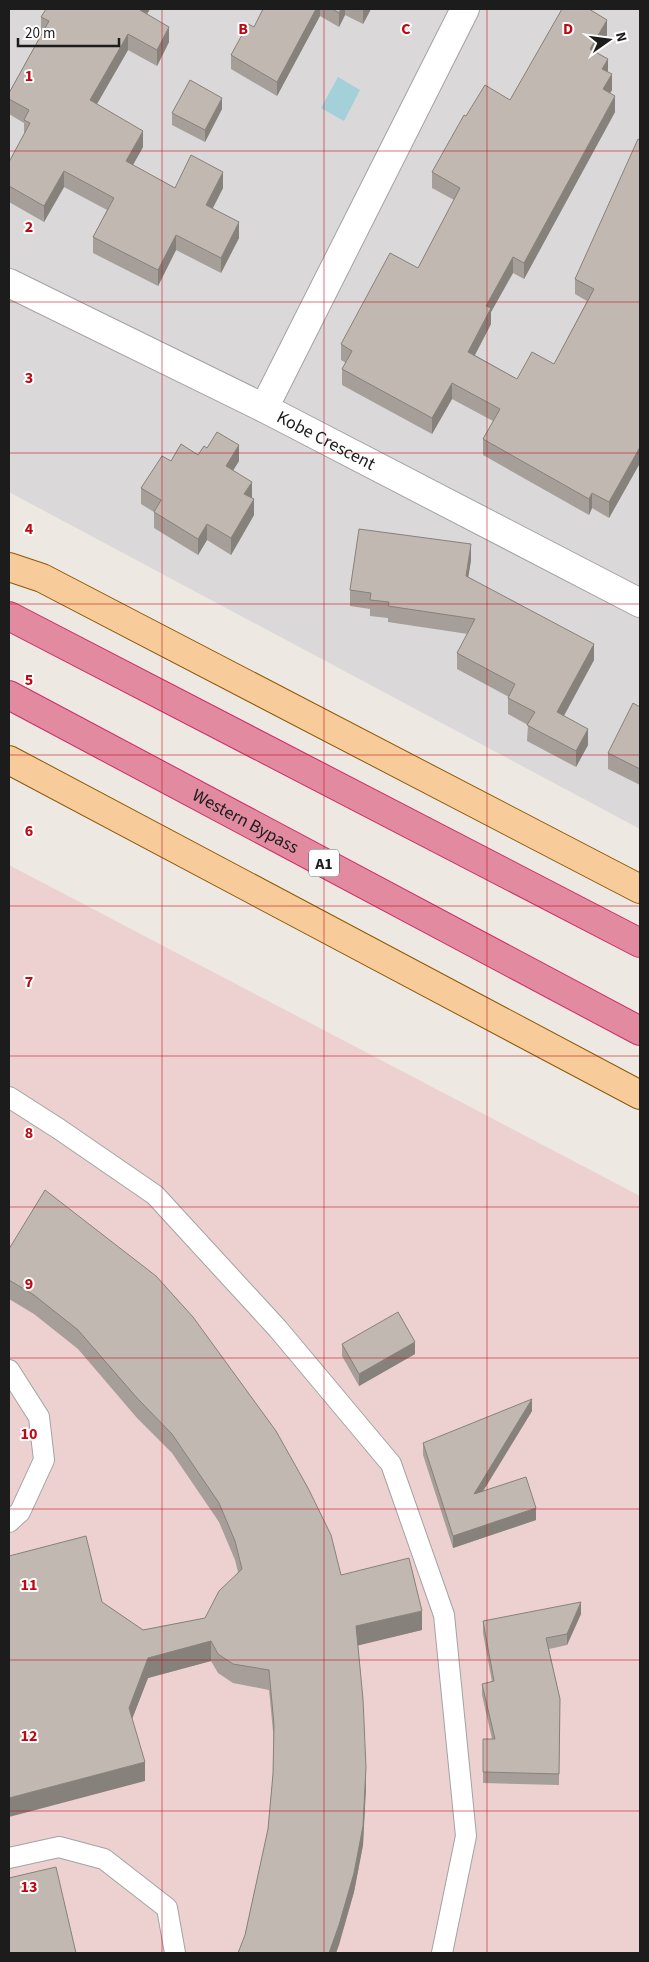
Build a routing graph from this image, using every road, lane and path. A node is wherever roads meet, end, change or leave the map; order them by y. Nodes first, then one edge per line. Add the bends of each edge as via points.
1 (465, 9) edge
2 (9, 283) edge
3 (264, 408) junction
4 (9, 561) edge
5 (9, 567) edge
6 (42, 578) junction
7 (638, 597) edge
8 (9, 616) edge
9 (9, 695) edge
10 (9, 760) edge
11 (640, 889) edge
12 (640, 942) edge
13 (640, 1031) edge
14 (640, 1095) edge
15 (9, 1097) edge
16 (9, 1370) edge
17 (9, 1522) edge
18 (9, 1858) edge
19 (175, 1953) edge
20 (442, 1953) edge

1 - 3 street
2 - 3 street, Kobe Crescent
3 - 7 street, Kobe Crescent
4 - 6 main road
5 - 6 main road
6 - 11 main road
8 - 12 highway
9 - 13 highway, Western Bypass / A1
10 - 14 main road
15 - 20 lane via 155,1195 278,1328 391,1464 444,1615 466,1836
16 - 17 lane via 39,1417 44,1460 20,1512
18 - 19 lane via 59,1847 104,1859 167,1908

